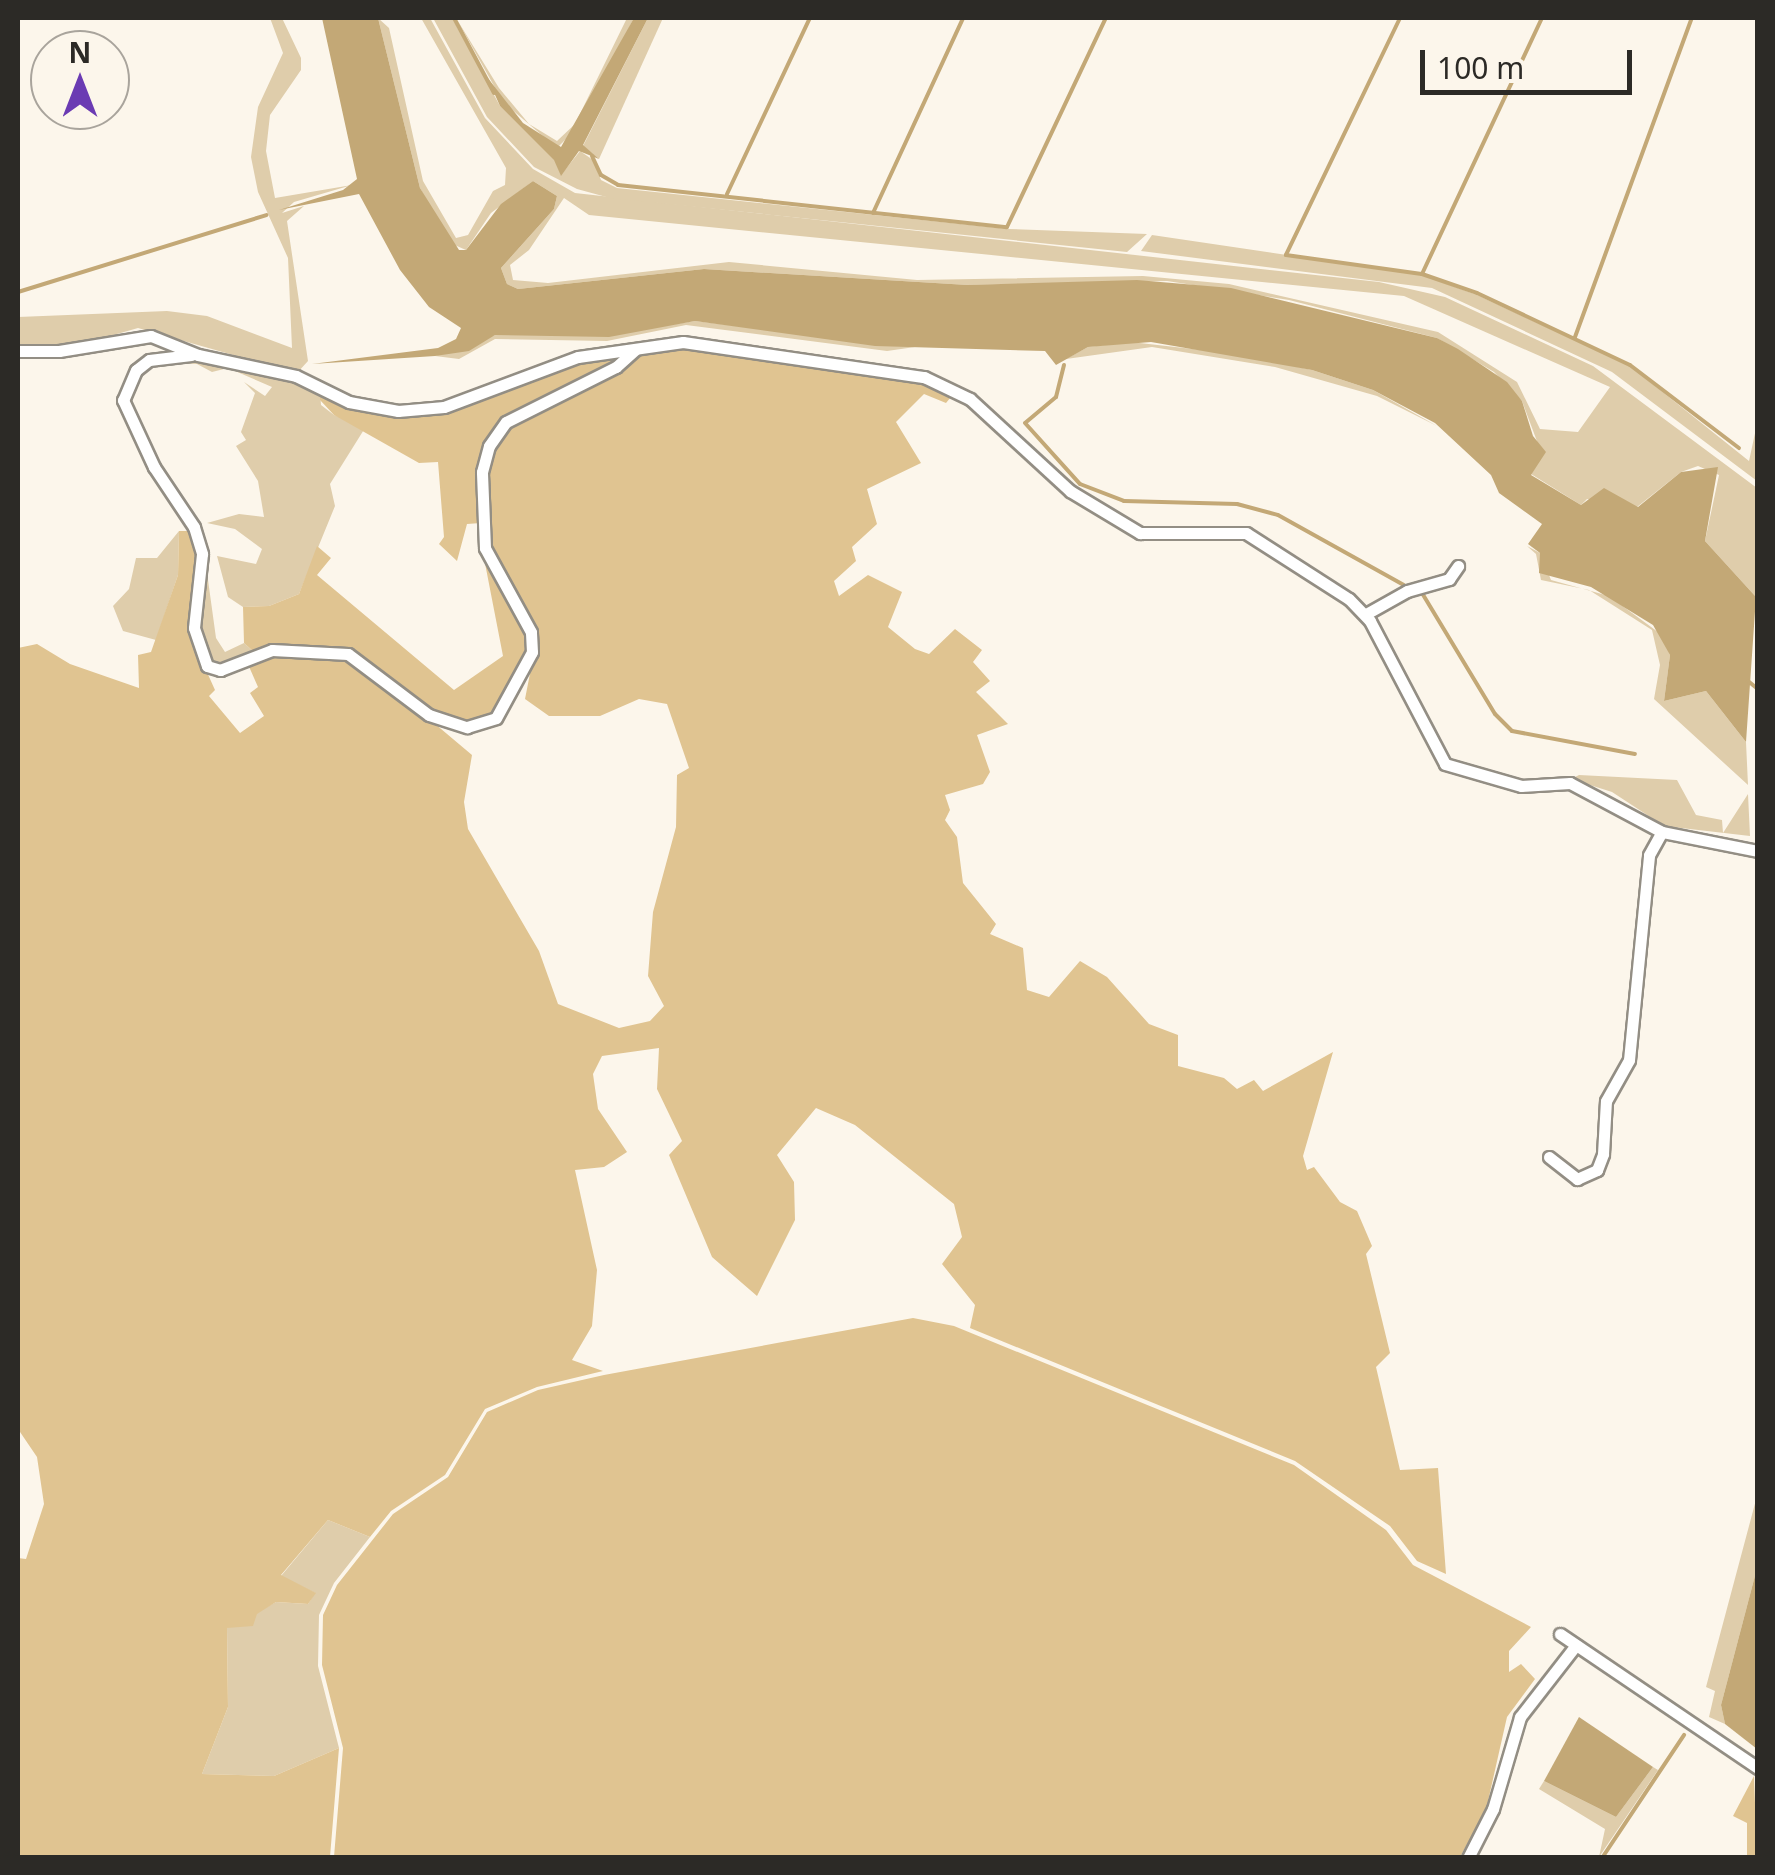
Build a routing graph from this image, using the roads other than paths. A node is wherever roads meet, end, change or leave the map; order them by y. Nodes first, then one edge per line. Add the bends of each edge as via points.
1 (640, 346) junction
2 (18, 350) edge
3 (198, 354) junction
4 (1458, 566) dead end
5 (1366, 614) junction
6 (1662, 832) junction
7 (1758, 851) edge
8 (1550, 1157) dead end
9 (1560, 1634) dead end
10 (1576, 1645) junction
11 (1758, 1768) edge
12 (1468, 1858) edge

1 - 3 street via 545,366 424,410 349,402 296,376
1 - 3 street via 616,367 506,422 489,446 482,472 485,548 531,632 532,652 496,718 467,727 430,715 348,654 272,650 220,670 207,666 194,628 202,554 194,526 154,467 123,400 148,360
1 - 5 street via 713,343 948,384 1098,511 1140,534 1246,533
2 - 3 street via 59,351 132,334
4 - 5 street via 1449,578
5 - 6 street via 1445,764 1520,786 1570,783 1593,790
6 - 7 street
6 - 8 street via 1649,855 1629,1060 1606,1102 1603,1154 1597,1170 1577,1180
9 - 10 street
10 - 11 street
10 - 12 street via 1520,1717 1493,1809

